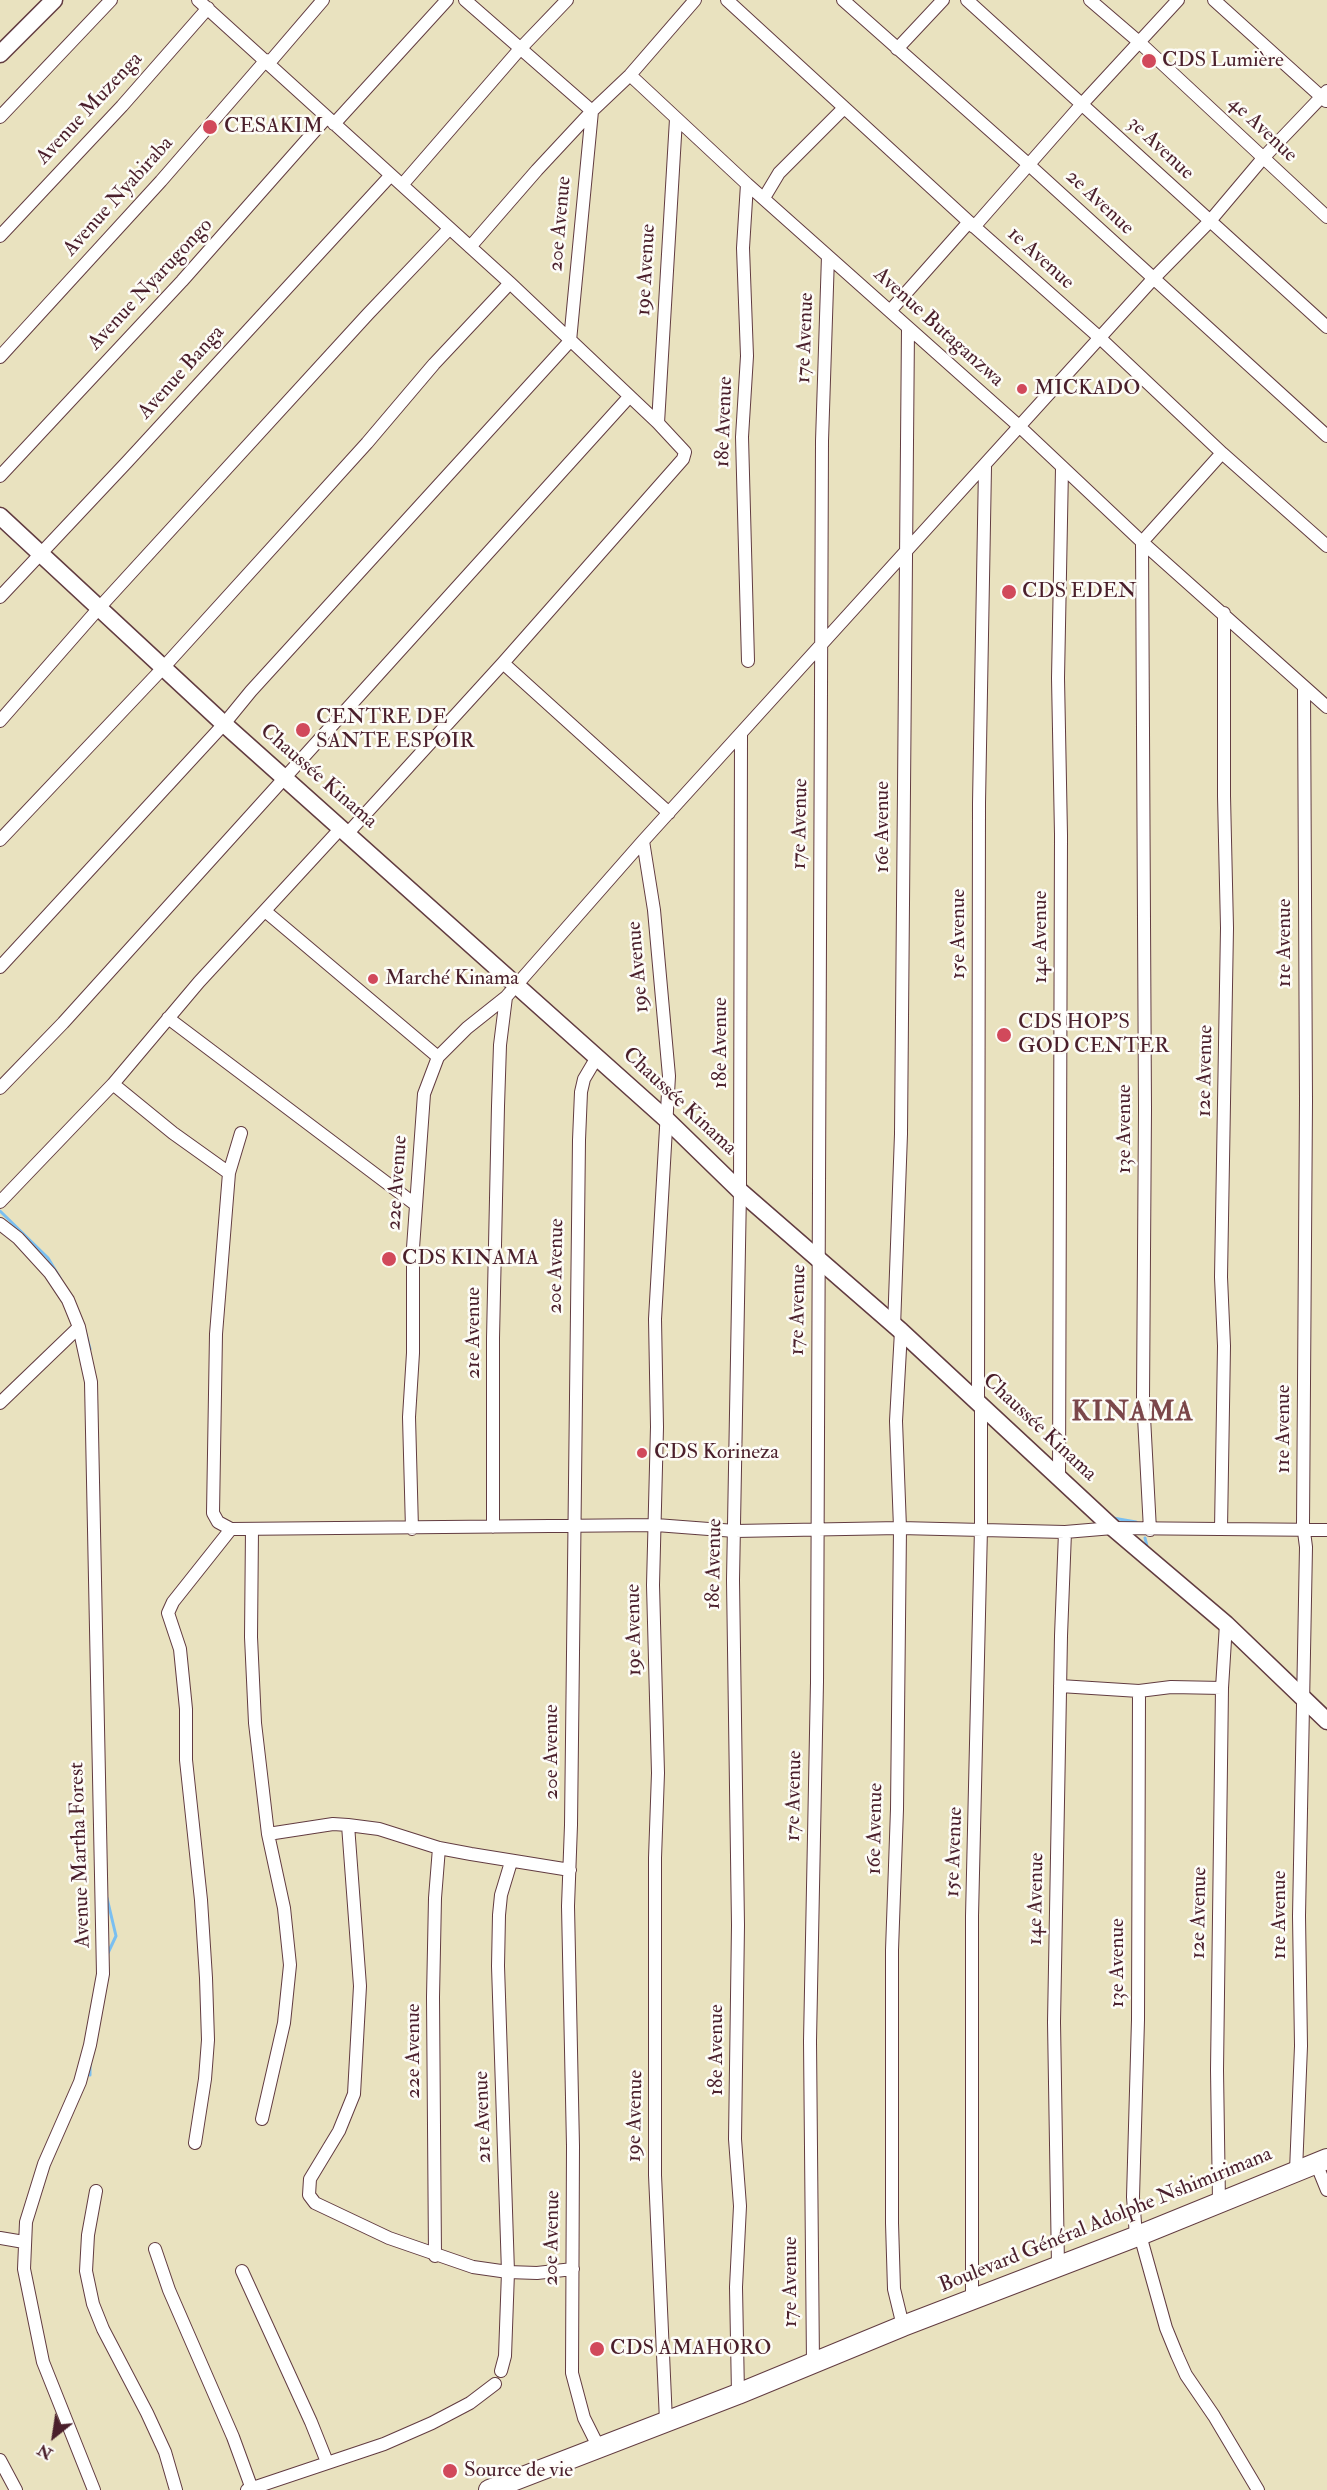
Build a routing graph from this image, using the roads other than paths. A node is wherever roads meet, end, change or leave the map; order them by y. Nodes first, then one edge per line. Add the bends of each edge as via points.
1 (54, 0) edge
2 (111, 0) edge
3 (323, 0) edge
4 (447, 0) edge
5 (465, 0) edge
6 (567, 0) edge
7 (695, 0) edge
8 (727, 0) edge
9 (843, 0) edge
10 (943, 0) edge
11 (967, 0) edge
12 (1090, 0) edge
13 (1178, 0) edge
14 (1214, 0) edge
15 (201, 2) edge
16 (1138, 42) junction
17 (897, 49) junction
18 (519, 50) junction
19 (0, 54) edge
20 (267, 62) junction
21 (630, 75) junction
22 (1325, 97) edge
23 (1082, 104) junction
24 (844, 108) junction
25 (592, 111) junction
26 (0, 117) edge
27 (676, 119) junction
28 (331, 121) junction
29 (1264, 157) junction
30 (1028, 164) junction
31 (391, 175) junction
32 (747, 184) junction
33 (402, 185) junction
34 (764, 198) junction
35 (1327, 217) edge
36 (1209, 221) junction
37 (971, 224) junction
38 (449, 229) junction
39 (0, 236) edge
40 (470, 247) junction
41 (828, 256) junction
42 (1153, 279) junction
43 (510, 283) junction
44 (890, 311) junction
45 (1327, 327) edge
46 (908, 328) junction
47 (1100, 338) junction
48 (570, 341) junction
49 (0, 357) edge
50 (629, 397) junction
51 (658, 423) junction
52 (1020, 427) junction
53 (1327, 436) edge
54 (1222, 453) junction
55 (985, 467) junction
56 (1062, 468) junction
57 (0, 476) edge
58 (0, 516) edge
59 (1142, 542) junction
60 (1327, 546) edge
61 (905, 552) junction
62 (40, 553) junction
63 (0, 597) edge
64 (99, 608) junction
65 (1224, 613) junction
66 (823, 642) junction
67 (747, 661) dead end
68 (503, 663) junction
69 (163, 668) junction
70 (1304, 687) junction
71 (1327, 707) edge
72 (0, 721) edge
73 (224, 724) junction
74 (741, 734) junction
75 (284, 777) junction
76 (669, 813) junction
77 (344, 830) junction
78 (0, 840) edge
79 (643, 841) junction
80 (265, 911) junction
81 (0, 967) edge
82 (511, 990) junction
83 (168, 1018) junction
84 (438, 1057) junction
85 (597, 1057) junction
86 (113, 1084) junction
87 (0, 1088) edge
88 (667, 1120) junction
89 (241, 1132) dead end
90 (229, 1173) junction
91 (740, 1191) junction
92 (0, 1202) edge
93 (416, 1205) junction
94 (0, 1224) edge
95 (820, 1260) junction
96 (79, 1327) junction
97 (898, 1329) junction
98 (0, 1403) edge
99 (979, 1404) junction
100 (1059, 1478) junction
101 (656, 1526) junction
102 (1149, 1526) junction
103 (493, 1527) junction
104 (573, 1527) junction
105 (1221, 1527) junction
106 (1303, 1527) junction
107 (817, 1528) junction
108 (900, 1528) junction
109 (981, 1528) junction
110 (1113, 1528) junction
111 (231, 1529) junction
112 (252, 1529) junction
113 (412, 1529) junction
114 (1327, 1530) edge
115 (735, 1531) junction
116 (1065, 1532) junction
117 (1226, 1624) junction
118 (1060, 1686) junction
119 (1222, 1688) junction
120 (1139, 1691) junction
121 (1302, 1698) junction
122 (1327, 1721) edge
123 (348, 1825) junction
124 (268, 1834) junction
125 (439, 1848) junction
126 (511, 1862) junction
127 (570, 1870) junction
128 (262, 2119) dead end
129 (195, 2143) dead end
130 (1322, 2161) edge
131 (1296, 2171) junction
132 (1327, 2190) edge
133 (96, 2191) dead end
134 (1219, 2202) junction
135 (1138, 2236) junction
136 (0, 2238) edge
137 (24, 2242) junction
138 (155, 2249) dead end
139 (435, 2256) junction
140 (1058, 2266) junction
141 (573, 2269) junction
142 (242, 2271) dead end
143 (508, 2272) junction
144 (972, 2300) junction
145 (903, 2326) junction
146 (813, 2364) junction
147 (501, 2371) dead end
148 (495, 2384) dead end
149 (738, 2394) junction
150 (666, 2421) junction
151 (598, 2446) junction
152 (0, 2460) edge
153 (327, 2462) junction
154 (250, 2489) edge
155 (16, 2490) edge
156 (94, 2490) edge
157 (176, 2490) edge
158 (489, 2490) edge
159 (1258, 2490) edge

1 - 19 street
2 - 26 street
3 - 20 street, Avenue Nyabiraba
4 - 28 street, Avenue Nyarugongo
5 - 18 street
6 - 18 street
7 - 21 street
8 - 24 street, 1e Avenue
9 - 17 street, 2e Avenue
10 - 17 street
11 - 23 street, 3e Avenue
12 - 16 street, 4e Avenue
13 - 16 street
14 - 22 street
15 - 20 street
15 - 39 street, Avenue Muzenga via 122,106
16 - 23 street
16 - 29 street, 4e Avenue
17 - 30 street, 2e Avenue
18 - 25 street
18 - 33 street
20 - 28 street
20 - 49 street, Avenue Nyabiraba
21 - 25 street
21 - 27 street, Avenue Butaganzwa
22 - 29 street, 22e Avenue
23 - 30 street
23 - 36 street, 3e Avenue
24 - 34 street via 779,173
24 - 37 street, 1e Avenue
25 - 40 street
25 - 48 street, 20e Avenue
27 - 32 street, Avenue Butaganzwa
27 - 51 street, 19e Avenue
28 - 31 street
28 - 57 street, Avenue Nyarugongo
29 - 35 street, 4e Avenue
29 - 36 street, 22e Avenue
30 - 37 street
30 - 42 street, 2e Avenue
31 - 33 street
31 - 62 street, Avenue Banga
32 - 34 street, Avenue Butaganzwa
32 - 67 street, 18e Avenue via 743,248 747,356 742,437
33 - 38 street
34 - 41 street, Avenue Butaganzwa
36 - 42 street, 22e Avenue
36 - 45 street, 3e Avenue
37 - 44 street
37 - 47 street, 1e Avenue
38 - 40 street
38 - 64 street
40 - 43 street
41 - 44 street, Avenue Butaganzwa
41 - 66 street, 17e Avenue via 822,441
42 - 47 street, 22e Avenue
42 - 53 street, 2e Avenue
43 - 48 street
43 - 69 street
44 - 46 street, Avenue Butaganzwa
46 - 52 street, Avenue Butaganzwa
46 - 61 street, 16e Avenue
47 - 52 street, 22e Avenue
47 - 54 street, 1e Avenue
48 - 50 street
48 - 73 street
50 - 51 street
50 - 75 street
51 - 68 street via 685,452 683,459
52 - 55 street, 22e Avenue
52 - 56 street, Avenue Butaganzwa
54 - 59 street
54 - 60 street, 1e Avenue
55 - 61 street, 22e Avenue
55 - 99 street, 15e Avenue via 979,803
56 - 59 street, Avenue Butaganzwa
56 - 100 street, 14e Avenue via 1058,667
58 - 62 street, Chaussée Kinama
59 - 65 street, Avenue Butaganzwa
59 - 102 street, 13e Avenue via 1143,1398
61 - 66 street, 22e Avenue
61 - 97 street, 16e Avenue
62 - 63 street, Avenue Banga
62 - 64 street, Chaussée Kinama
64 - 69 street, Chaussée Kinama
64 - 72 street
65 - 70 street, Avenue Butaganzwa
65 - 105 street, 12e Avenue via 1227,928
66 - 74 street, 22e Avenue
66 - 95 street, 17e Avenue
68 - 76 street
68 - 77 street
69 - 73 street, Chaussée Kinama
69 - 78 street
70 - 71 street, Avenue Butaganzwa
70 - 106 street, 11e Avenue
73 - 75 street, Chaussée Kinama
73 - 81 street
74 - 76 street, 22e Avenue
74 - 91 street, 18e Avenue
75 - 77 street, Chaussée Kinama
75 - 87 street
76 - 79 street, 22e Avenue
77 - 80 street
77 - 82 street, Chaussée Kinama
79 - 82 street, 22e Avenue
79 - 88 street, 19e Avenue via 654,910 668,1065
80 - 83 street
80 - 84 street
82 - 84 street, 22e Avenue
82 - 85 street, Chaussée Kinama
82 - 103 street, 21e Avenue via 500,1045
83 - 86 street
83 - 93 street
84 - 93 street, 22e Avenue via 424,1094
85 - 88 street, Chaussée Kinama
85 - 104 street, 20e Avenue via 581,1092
86 - 90 street
86 - 92 street
88 - 91 street, Chaussée Kinama
88 - 101 street, 19e Avenue via 655,1318
89 - 90 street
90 - 111 street via 217,1315 213,1513 218,1522
91 - 95 street, Chaussée Kinama
91 - 115 street, 18e Avenue
93 - 113 street, 22e Avenue via 409,1417
94 - 96 street, Avenue Martha Forest via 50,1273 68,1300
95 - 97 street, Chaussée Kinama
95 - 107 street, 17e Avenue
96 - 98 street
96 - 137 street, Avenue Martha Forest via 91,1382 103,1974 80,2082 44,2164 26,2222
97 - 99 street, Chaussée Kinama
97 - 108 street, 16e Avenue
99 - 100 street, Chaussée Kinama
99 - 109 street, 15e Avenue
100 - 110 street, Chaussée Kinama
101 - 104 street
101 - 115 street
101 - 150 street, 19e Avenue via 655,2175
102 - 105 street
102 - 110 street
103 - 104 street
103 - 113 street
104 - 127 street, 20e Avenue
105 - 106 street
106 - 114 street
106 - 121 street, 11e Avenue via 1306,1547
107 - 108 street
107 - 115 street
107 - 146 street, 17e Avenue via 810,2041
108 - 109 street
108 - 145 street, 16e Avenue via 892,1950 892,2223 894,2289
109 - 116 street
109 - 144 street, 15e Avenue via 972,1916
110 - 116 street
110 - 117 street, Chaussée Kinama
111 - 112 street
111 - 129 street via 168,1613 180,1649 206,1978 208,2040
112 - 113 street
112 - 124 street via 255,1724
115 - 149 street, 18e Avenue
116 - 118 street, 14e Avenue
117 - 119 street, 12e Avenue
117 - 121 street, Chaussée Kinama
118 - 120 street
118 - 140 street, 14e Avenue via 1054,2022
119 - 120 street
119 - 134 street, 12e Avenue
120 - 135 street, 13e Avenue via 1133,2197
121 - 122 street, Chaussée Kinama
121 - 131 street, 11e Avenue via 1301,2046
123 - 124 street
123 - 125 street via 380,1829
123 - 139 street via 360,1986 354,2094 339,2131 310,2179 309,2195 325,2208
124 - 128 street via 284,1908 290,1965 284,2023
125 - 126 street
125 - 139 street, 22e Avenue via 433,1997
126 - 127 street
126 - 143 street, 21e Avenue via 501,1895 498,1966
127 - 141 street, 20e Avenue
130 - 131 main road, Boulevard Général Adolphe Nshimirimana
130 - 132 street
131 - 134 main road, Boulevard Général Adolphe Nshimirimana
133 - 157 street via 86,2271 93,2304 165,2452
134 - 135 main road, Boulevard Général Adolphe Nshimirimana
135 - 140 main road, Boulevard Général Adolphe Nshimirimana
135 - 159 street, 13e Avenue via 1166,2328 1186,2375
136 - 137 street
137 - 156 street, Avenue Martha Forest via 24,2269 43,2362
138 - 154 street via 233,2437
139 - 143 street
140 - 144 main road, Boulevard Général Adolphe Nshimirimana
141 - 143 street
141 - 151 street, 20e Avenue via 572,2373 584,2418
142 - 153 street
143 - 147 street, 21e Avenue
144 - 145 main road, Boulevard Général Adolphe Nshimirimana
145 - 146 main road, Boulevard Général Adolphe Nshimirimana
146 - 149 main road, Boulevard Général Adolphe Nshimirimana
148 - 153 street via 432,2423
149 - 150 main road, Boulevard Général Adolphe Nshimirimana
150 - 151 main road, Boulevard Général Adolphe Nshimirimana
151 - 158 main road, Boulevard Général Adolphe Nshimirimana
152 - 155 street
153 - 154 street

